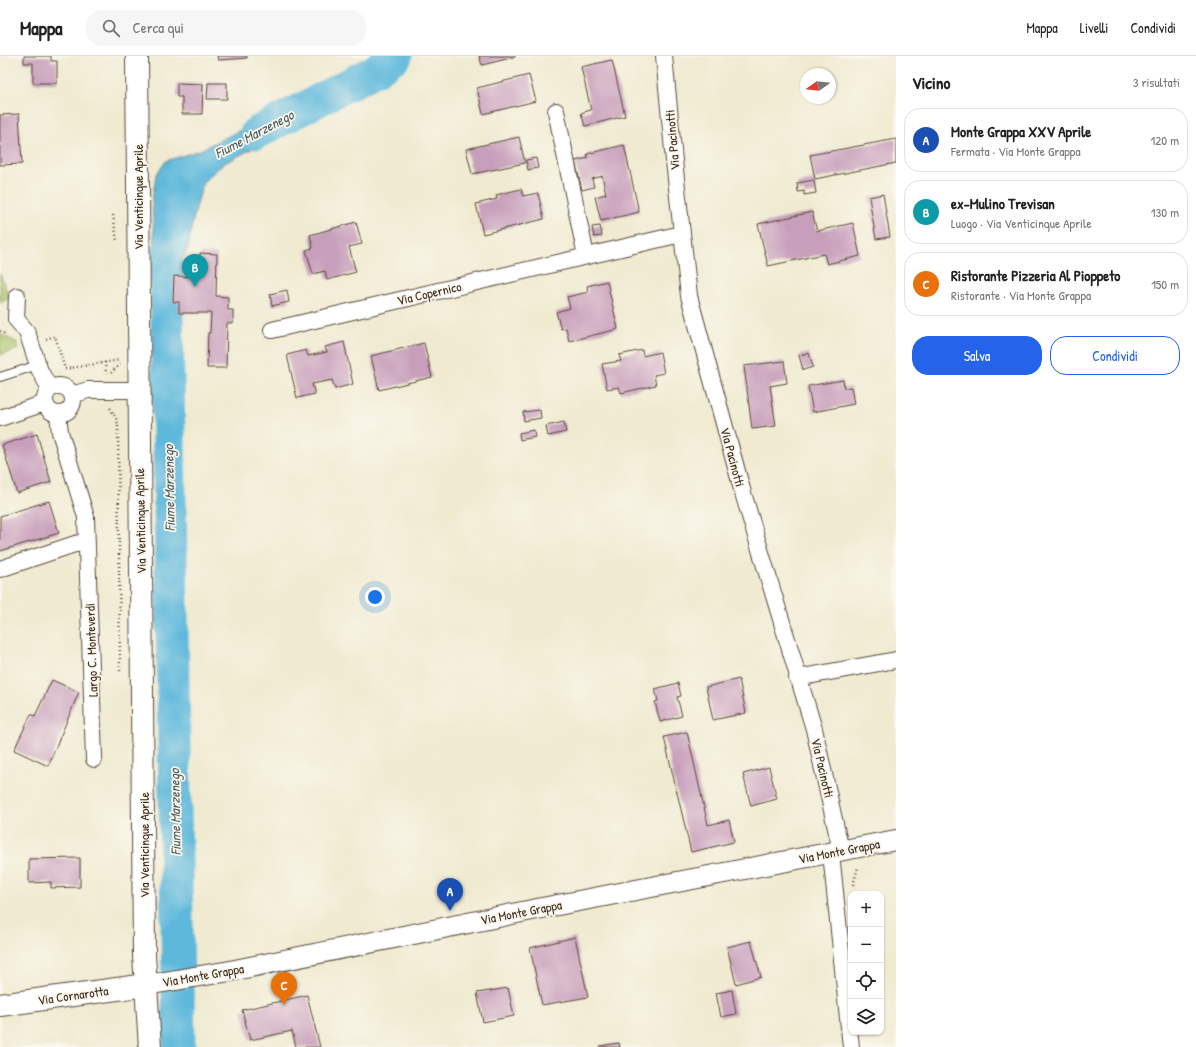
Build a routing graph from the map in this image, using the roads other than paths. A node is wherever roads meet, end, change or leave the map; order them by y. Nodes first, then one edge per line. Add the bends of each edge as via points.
1 (137, 56) edge
2 (664, 56) edge
3 (556, 111) dead end
4 (681, 234) junction
5 (586, 256) junction
6 (18, 296) dead end
7 (272, 330) dead end
8 (38, 365) junction
9 (0, 377) edge
10 (139, 390) junction
11 (72, 395) junction
12 (48, 396) junction
13 (58, 414) junction
14 (0, 418) edge
15 (87, 542) junction
16 (0, 569) edge
17 (896, 660) edge
18 (797, 678) junction
19 (94, 759) dead end
20 (896, 840) edge
21 (836, 852) junction
22 (156, 984) junction
23 (0, 1005) edge
24 (150, 1047) edge
25 (851, 1047) edge

1 - 10 main road, Via Venticinque Aprile
2 - 4 street, Via Pacinotti
3 - 5 street
4 - 5 street, Via Copernico
4 - 18 street, Via Pacinotti via 689,296 706,362
5 - 7 street, Via Copernico
6 - 8 street via 16,319 26,332
8 - 9 lane
8 - 12 street
10 - 11 street via 88,390
10 - 22 main road, Via Venticinque Aprile via 144,915
11 - 12 street via 60,386
11 - 13 street via 73,400 68,410
12 - 13 street via 50,411
12 - 14 street
13 - 15 street, Largo C. Monteverdi via 60,432 86,517
15 - 16 street
15 - 19 street, Largo C. Monteverdi
17 - 18 street
18 - 21 street, Via Pacinotti via 814,729
20 - 21 street, Via Monte Grappa
21 - 22 street, Via Monte Grappa
21 - 25 street, Via Pacinotti
22 - 23 main road, Via Cornarotta
22 - 24 main road, Via Venticinque Aprile

